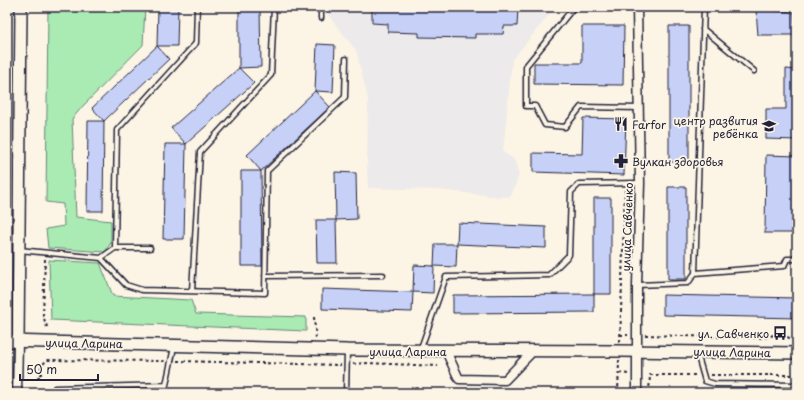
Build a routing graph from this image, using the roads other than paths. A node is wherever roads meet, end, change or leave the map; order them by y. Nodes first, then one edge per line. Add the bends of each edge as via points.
1 (21, 7) edge
2 (197, 7) edge
3 (274, 7) edge
4 (321, 7) edge
5 (574, 7) edge
6 (637, 7) edge
7 (699, 7) edge
8 (704, 7) edge
9 (321, 18) dead end
10 (703, 29) junction
11 (346, 59) dead end
12 (754, 71) dead end
13 (639, 108) junction
14 (640, 183) junction
15 (115, 248) junction
16 (150, 248) dead end
17 (19, 250) junction
18 (101, 258) junction
19 (797, 259) edge
20 (695, 273) junction
21 (383, 275) dead end
22 (265, 276) junction
23 (637, 285) junction
24 (192, 292) junction
25 (13, 341) edge
26 (174, 345) junction
27 (347, 350) junction
28 (420, 351) junction
29 (446, 351) junction
30 (533, 351) junction
31 (696, 351) junction
32 (637, 352) junction
33 (797, 353) edge
34 (797, 385) edge
35 (18, 393) edge
36 (55, 393) edge
37 (346, 393) edge
38 (637, 393) edge

1 - 17 main road
2 - 15 lane via 196,43 117,130
3 - 24 lane via 271,74 200,152
4 - 9 lane
5 - 13 lane via 526,66 526,106 535,106 545,125 565,127 581,107
6 - 13 street, улица Савченко
7 - 8 lane
8 - 10 lane
10 - 12 lane
10 - 20 lane
11 - 22 lane via 345,97 267,171
13 - 14 street, улица Савченко
14 - 23 street, улица Савченко
14 - 28 lane via 579,184 571,192 569,255 549,275 446,277
15 - 16 lane
15 - 18 lane
17 - 18 lane
17 - 25 main road
18 - 24 lane via 126,285 142,290
19 - 20 lane via 788,259 784,266
20 - 23 lane via 688,283
21 - 22 lane
22 - 24 lane via 265,293
23 - 32 street, улица Савченко
25 - 26 main road, улица Ларина
25 - 35 street
26 - 27 main road, улица Ларина
26 - 36 lane via 166,385 55,388
27 - 28 main road, улица Ларина
27 - 37 lane
28 - 29 main road, улица Ларина
29 - 30 main road, улица Ларина
29 - 30 street via 460,379 505,380
30 - 32 main road, улица Ларина
31 - 32 main road, улица Ларина
31 - 33 main road, улица Ларина
31 - 34 lane via 706,380 714,384
32 - 38 street, улица Савченко

